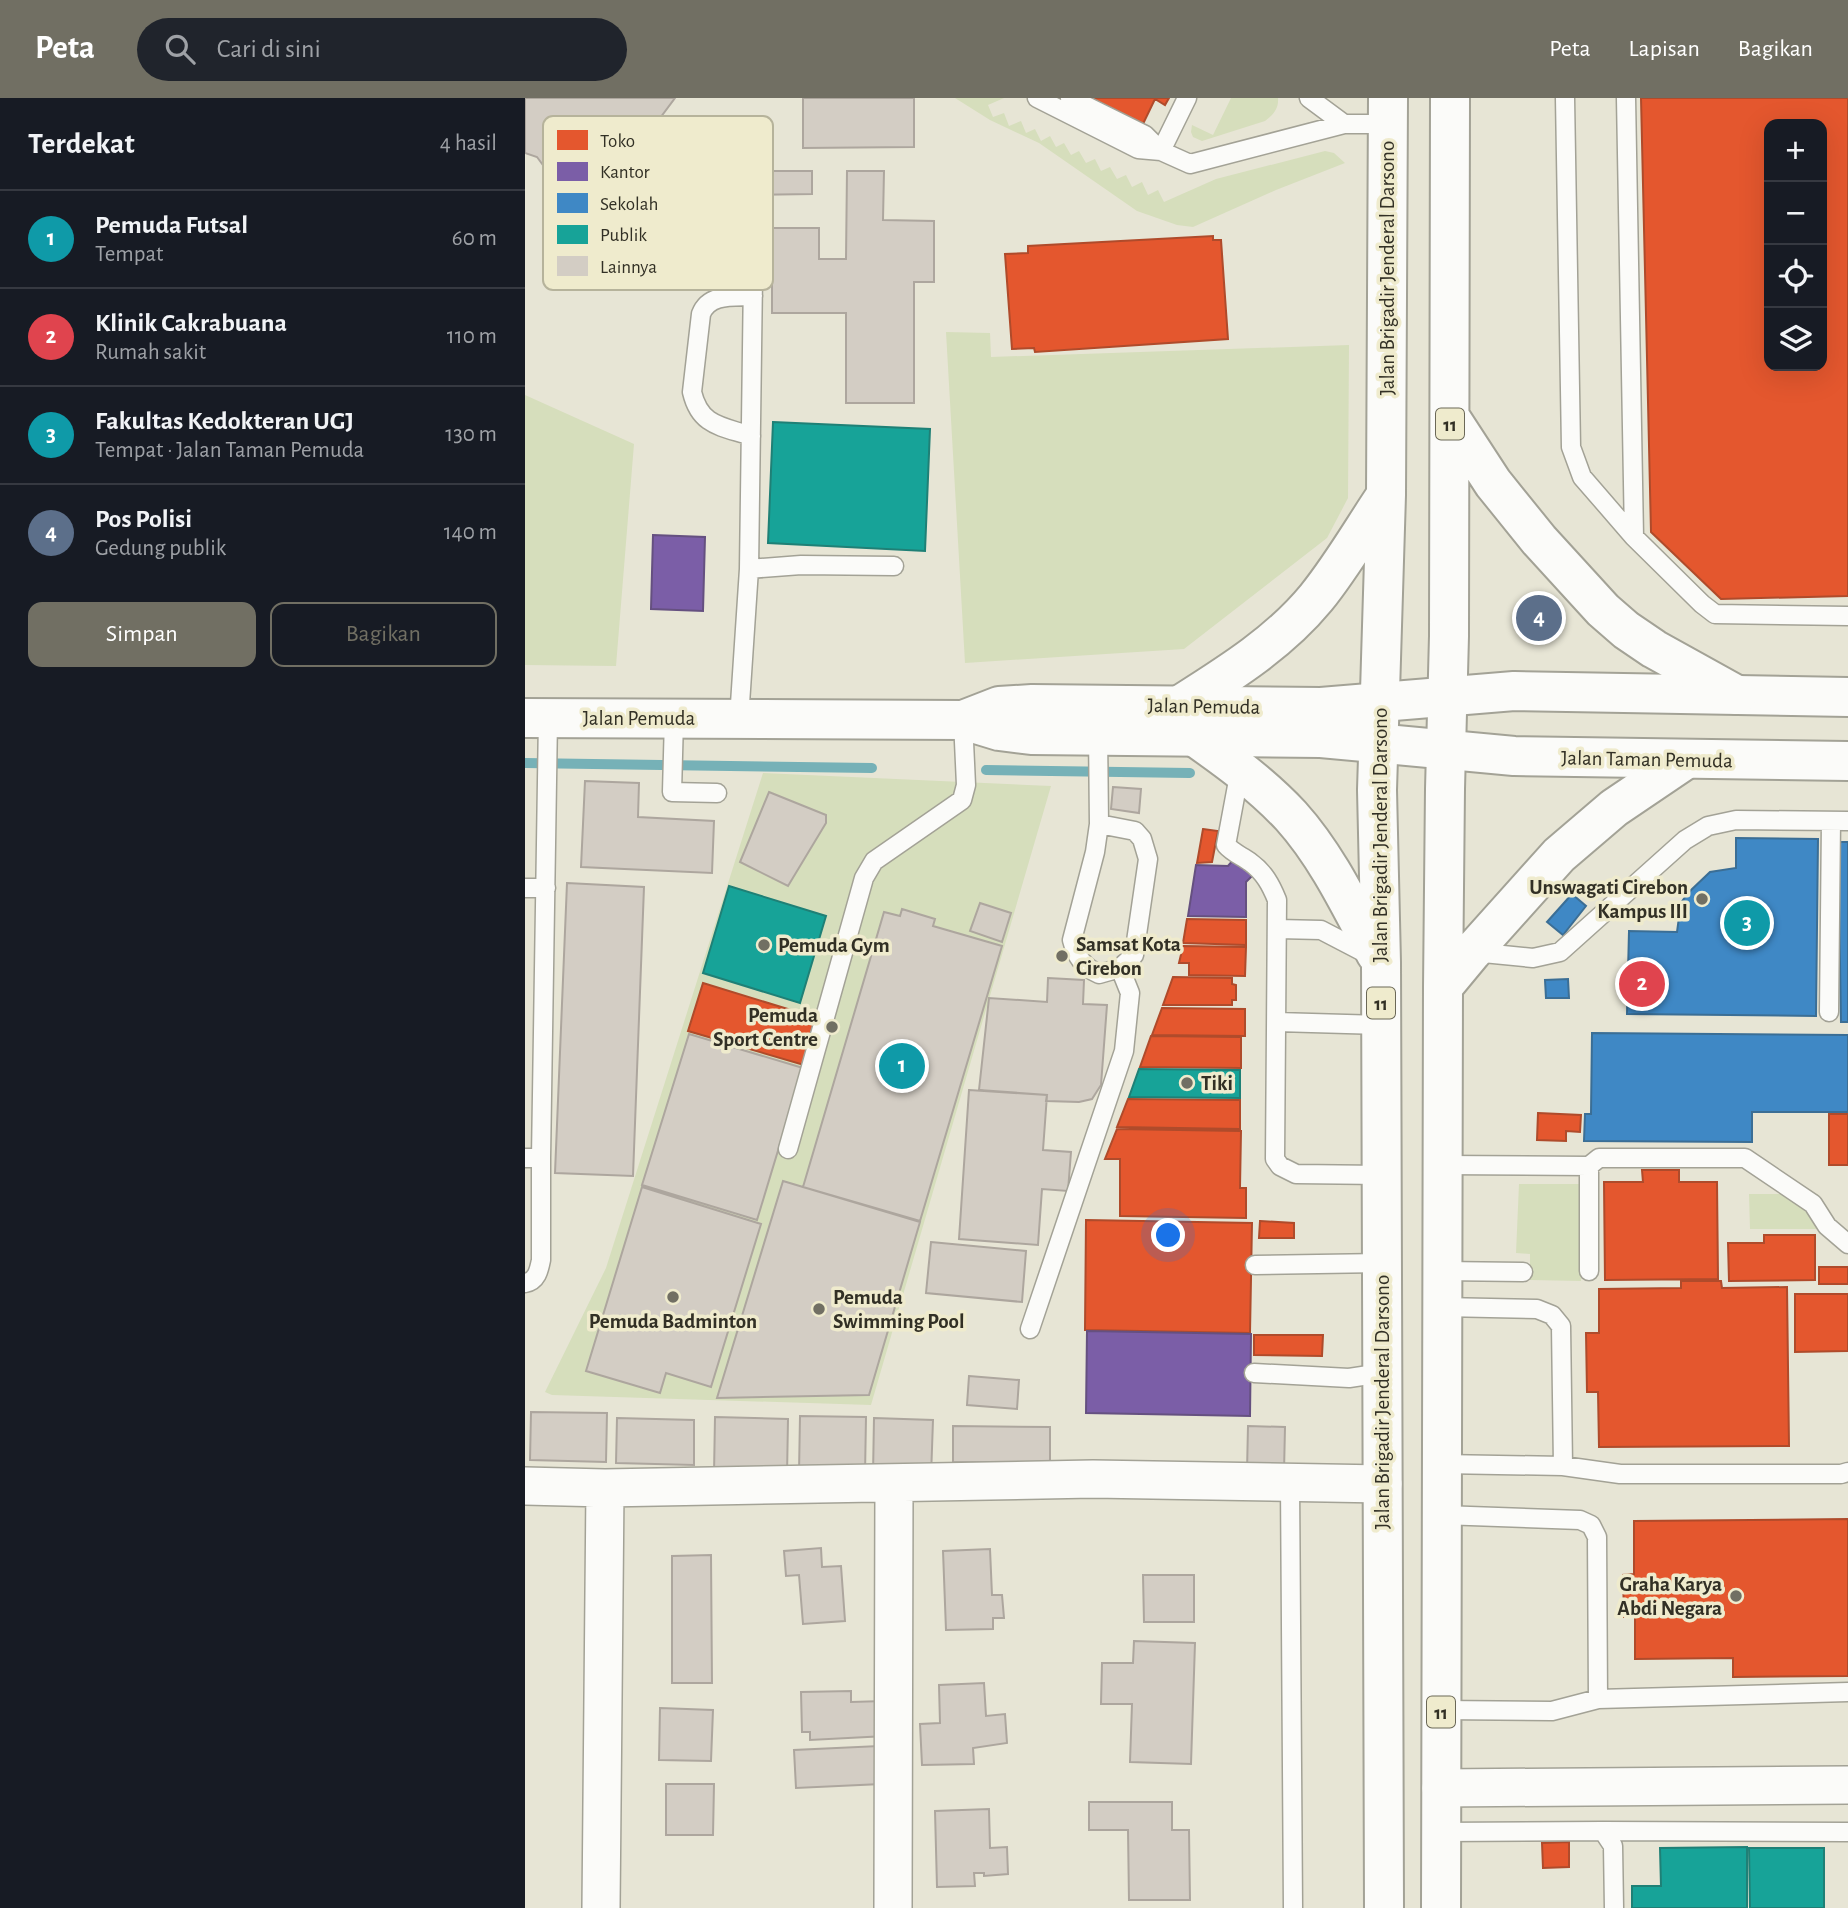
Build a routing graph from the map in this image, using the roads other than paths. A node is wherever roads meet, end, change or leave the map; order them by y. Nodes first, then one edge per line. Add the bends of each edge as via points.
1 (1037, 98) edge
2 (1070, 98) edge
3 (1187, 98) edge
4 (1310, 98) edge
5 (1450, 98) edge
6 (1565, 98) edge
7 (1626, 98) edge
8 (1388, 111) edge
9 (1344, 124) junction
10 (1161, 151) junction
11 (753, 290) edge
12 (753, 296) junction
13 (1450, 417) junction
14 (751, 436) junction
15 (1386, 495) junction
16 (1634, 537) junction
17 (894, 566) dead end
18 (749, 569) junction
19 (1848, 616) edge
20 (1737, 695) junction
21 (1447, 697) junction
22 (1848, 697) edge
23 (1380, 703) junction
24 (537, 718) edge
25 (674, 719) junction
26 (739, 719) junction
27 (963, 720) junction
28 (1187, 721) junction
29 (1098, 734) junction
30 (1378, 743) junction
31 (1446, 749) junction
32 (1685, 760) junction
33 (1848, 761) edge
34 (1240, 768) junction
35 (717, 793) dead end
36 (1840, 821) edge
37 (1099, 824) junction
38 (525, 888) edge
39 (546, 888) junction
40 (1278, 929) junction
41 (1472, 952) junction
42 (1381, 962) junction
43 (1121, 968) junction
44 (1443, 987) junction
45 (1829, 1012) dead end
46 (1277, 1022) junction
47 (1381, 1025) junction
48 (788, 1149) dead end
49 (533, 1158) edge
50 (1443, 1165) junction
51 (1589, 1167) junction
52 (1382, 1175) junction
53 (1848, 1244) edge
54 (1382, 1263) junction
55 (1255, 1265) dead end
56 (1589, 1271) dead end
57 (1523, 1272) dead end
58 (525, 1283) edge
59 (1442, 1289) junction
60 (1030, 1329) dead end
61 (1254, 1373) dead end
62 (1382, 1373) junction
63 (1442, 1375) junction
64 (1442, 1464) junction
65 (1563, 1466) junction
66 (1848, 1472) edge
67 (894, 1483) junction
68 (1290, 1483) junction
69 (1383, 1484) junction
70 (525, 1486) edge
71 (605, 1488) junction
72 (1442, 1515) junction
73 (1848, 1692) edge
74 (1598, 1699) junction
75 (1441, 1710) junction
76 (1848, 1785) edge
77 (1441, 1788) junction
78 (1603, 1831) junction
79 (1441, 1832) junction
80 (1848, 1832) edge
81 (601, 1908) edge
82 (893, 1908) edge
83 (1293, 1908) edge
84 (1384, 1908) edge
85 (1441, 1908) edge
86 (1614, 1908) edge

1 - 10 lane via 1138,149
2 - 10 lane via 1145,135
3 - 10 lane
4 - 9 lane
5 - 13 main road, 11
6 - 16 lane via 1571,447 1582,477
7 - 16 lane
8 - 9 lane
8 - 15 main road, Jalan Brigadir Jenderal Darsono / 11
9 - 10 lane via 1190,164
11 - 12 lane
12 - 14 lane
12 - 14 lane via 713,299 704,307 692,392 705,420
13 - 20 main road via 1493,483 1584,591 1626,630
13 - 21 main road, 11
14 - 18 lane
15 - 23 main road, Jalan Brigadir Jenderal Darsono / 11
15 - 28 main road via 1316,598
16 - 19 lane via 1715,614
17 - 18 lane
18 - 26 lane
20 - 21 main road via 1514,691
20 - 22 main road
21 - 23 main road, Jalan Pemuda
21 - 31 main road, 11
23 - 28 main road, Jalan Pemuda
23 - 30 main road, Jalan Brigadir Jenderal Darsono / 11
24 - 25 main road, Jalan Pemuda
24 - 39 lane via 548,763
25 - 26 main road, Jalan Pemuda
25 - 35 lane via 672,792
26 - 27 main road, Jalan Pemuda
27 - 29 main road, Jalan Pemuda via 999,706
27 - 48 lane via 966,785 961,800 874,861 863,878
28 - 29 main road, Jalan Pemuda
28 - 30 main road, Jalan Pemuda
28 - 34 main road
29 - 37 lane
30 - 31 main road, Jalan Pemuda
30 - 42 main road, Jalan Brigadir Jenderal Darsono / 11
31 - 32 main road, Jalan Taman Pemuda
31 - 44 main road, 11
32 - 33 main road, Jalan Taman Pemuda
32 - 41 main road via 1614,808 1559,855
34 - 40 lane via 1226,845 1270,882 1277,900
34 - 42 main road via 1292,817 1314,846
36 - 41 lane via 1736,820 1708,826 1685,840 1560,952 1534,958
36 - 45 lane
37 - 43 lane via 1135,831 1148,859 1134,955
37 - 43 lane via 1072,940 1075,953 1091,970 1099,974
38 - 39 lane
39 - 49 lane
40 - 42 lane via 1321,930
40 - 46 lane
41 - 44 main road
42 - 47 main road, Jalan Brigadir Jenderal Darsono / 11
43 - 60 lane via 1130,993 1124,1051
44 - 50 main road, 11
46 - 47 lane
46 - 52 lane via 1275,1159 1296,1174
47 - 52 main road, Jalan Brigadir Jenderal Darsono / 11
49 - 58 lane via 541,1260 537,1275
50 - 51 lane
50 - 59 main road, 11
51 - 53 lane via 1599,1158 1745,1158 1813,1204 1827,1226
51 - 56 lane
52 - 54 main road, Jalan Brigadir Jenderal Darsono / 11
54 - 55 lane
54 - 62 main road, Jalan Brigadir Jenderal Darsono / 11
57 - 59 lane
59 - 63 main road, 11
59 - 65 lane via 1537,1309 1552,1315 1561,1326
61 - 62 lane via 1349,1378
62 - 63 main road
62 - 69 main road, Jalan Brigadir Jenderal Darsono / 11
63 - 64 main road, 11
64 - 65 lane
64 - 72 main road, 11
65 - 66 lane via 1689,1476
67 - 68 street via 1093,1479
67 - 71 street
67 - 82 street
68 - 69 street
68 - 83 lane
69 - 84 main road, Jalan Brigadir Jenderal Darsono / 11
70 - 71 street
71 - 81 street
72 - 74 lane via 1580,1520 1591,1525 1597,1537
72 - 75 main road, 11
73 - 74 lane
74 - 75 lane via 1552,1711
75 - 77 main road, 11
76 - 77 street
77 - 79 main road, 11
78 - 79 lane
78 - 80 lane
78 - 86 lane via 1613,1846
79 - 85 main road, 11

